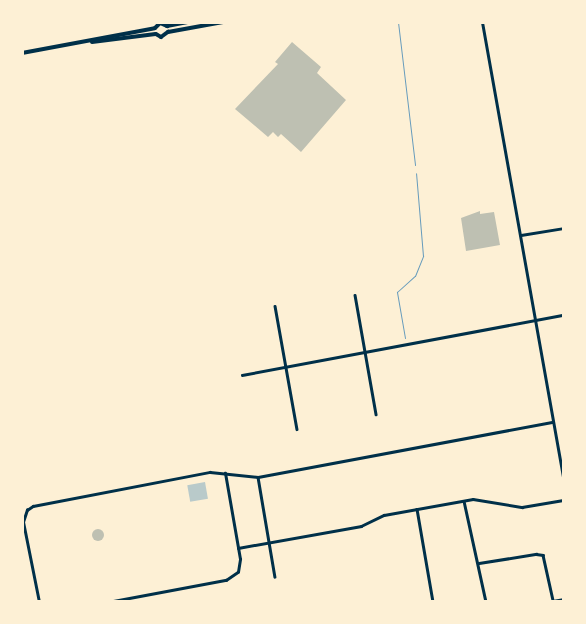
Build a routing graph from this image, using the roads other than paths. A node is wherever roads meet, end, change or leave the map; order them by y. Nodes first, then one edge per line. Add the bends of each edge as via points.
1 (188, 22) edge
2 (223, 22) edge
3 (482, 22) edge
4 (165, 24) edge
5 (156, 25) edge
6 (168, 32) junction
7 (156, 34) junction
8 (92, 42) junction
9 (22, 53) edge
10 (564, 228) edge
11 (521, 235) junction
12 (355, 296) dead end
13 (275, 306) dead end
14 (564, 316) edge
15 (536, 320) junction
16 (365, 351) junction
17 (285, 367) junction
18 (242, 374) dead end
19 (376, 414) dead end
20 (553, 422) junction
21 (297, 429) dead end
22 (225, 473) junction
23 (258, 477) junction
24 (564, 483) edge
25 (564, 500) edge
26 (464, 501) junction
27 (416, 509) junction
28 (269, 542) junction
29 (238, 548) junction
30 (479, 564) junction
31 (275, 577) dead end
32 (564, 598) edge
33 (553, 600) edge
34 (38, 602) edge
35 (108, 602) edge
36 (432, 602) edge
37 (486, 602) edge
38 (547, 602) edge

1 - 4 main road
2 - 6 main road
3 - 11 main road
4 - 5 main road
4 - 6 main road
5 - 7 main road
5 - 8 main road
6 - 7 main road via 162,37
7 - 8 main road
8 - 9 main road
10 - 11 street
11 - 15 main road
12 - 16 street
13 - 17 street
14 - 15 street
15 - 16 street
15 - 20 main road
16 - 17 street
16 - 19 street
17 - 18 street
17 - 21 street
20 - 23 street
20 - 24 main road
22 - 23 street
22 - 29 street
22 - 34 street via 210,472 32,506 23,522
23 - 28 street
25 - 26 street via 522,507 481,499
26 - 27 street
26 - 30 street
27 - 28 street via 384,515 360,526
27 - 36 street
28 - 29 street
28 - 31 street
29 - 35 street via 238,572 226,580
30 - 33 street via 543,555
30 - 37 street
32 - 33 street
33 - 38 street

